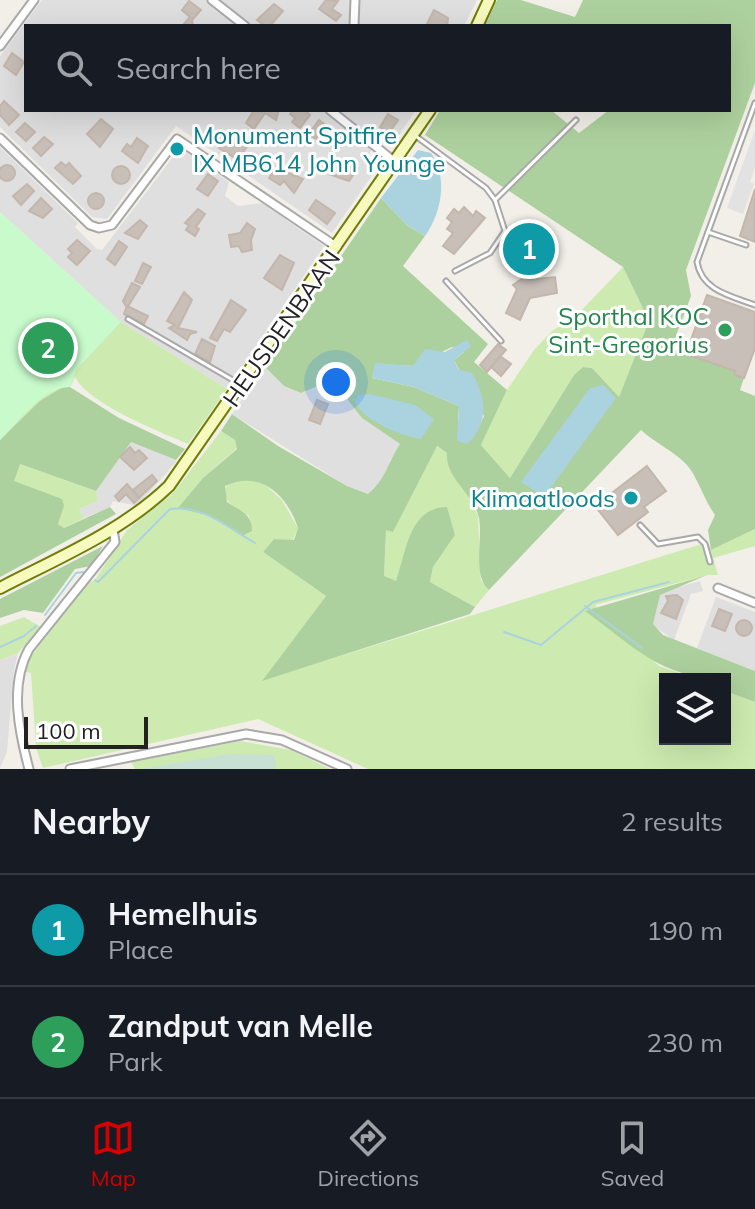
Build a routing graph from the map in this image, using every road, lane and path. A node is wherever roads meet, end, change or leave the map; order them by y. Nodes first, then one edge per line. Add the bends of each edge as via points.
1 (34, 0) edge
2 (212, 0) edge
3 (355, 0) edge
4 (489, 0) edge
5 (242, 24) edge
6 (354, 24) edge
7 (478, 24) edge
8 (0, 46) edge
9 (755, 103) edge
10 (332, 112) edge
11 (429, 112) edge
12 (576, 120) dead end
13 (414, 135) junction
14 (0, 138) edge
15 (395, 162) junction
16 (495, 200) junction
17 (708, 232) junction
18 (746, 245) dead end
19 (337, 247) junction
20 (455, 271) dead end
21 (446, 281) dead end
22 (755, 305) edge
23 (128, 319) dead end
24 (501, 341) dead end
25 (242, 385) junction
26 (640, 525) dead end
27 (113, 529) junction
28 (710, 562) dead end
29 (0, 588) edge
30 (718, 588) dead end
31 (755, 603) edge
32 (29, 769) edge
33 (70, 769) edge
34 (347, 769) edge

1 - 8 street
2 - 5 street
3 - 6 street
4 - 7 main road
9 - 17 lane
10 - 15 street
11 - 13 main road, HEUSDENBAAN
12 - 16 lane
13 - 15 main road, HEUSDENBAAN
13 - 16 lane via 478,181
14 - 19 street via 99,228 112,225 177,139
15 - 19 main road, HEUSDENBAAN
16 - 20 lane via 504,237 490,253
17 - 18 lane
17 - 22 lane via 697,262 702,278 710,288
19 - 25 main road, HEUSDENBAAN
21 - 24 lane
23 - 25 lane
25 - 27 main road, HEUSDENBAAN via 169,486
26 - 28 lane via 658,544 698,537
27 - 29 main road, HEUSDENBAAN
27 - 32 street via 115,542 29,649 22,666 19,725
30 - 31 street
33 - 34 street via 246,734 282,740

